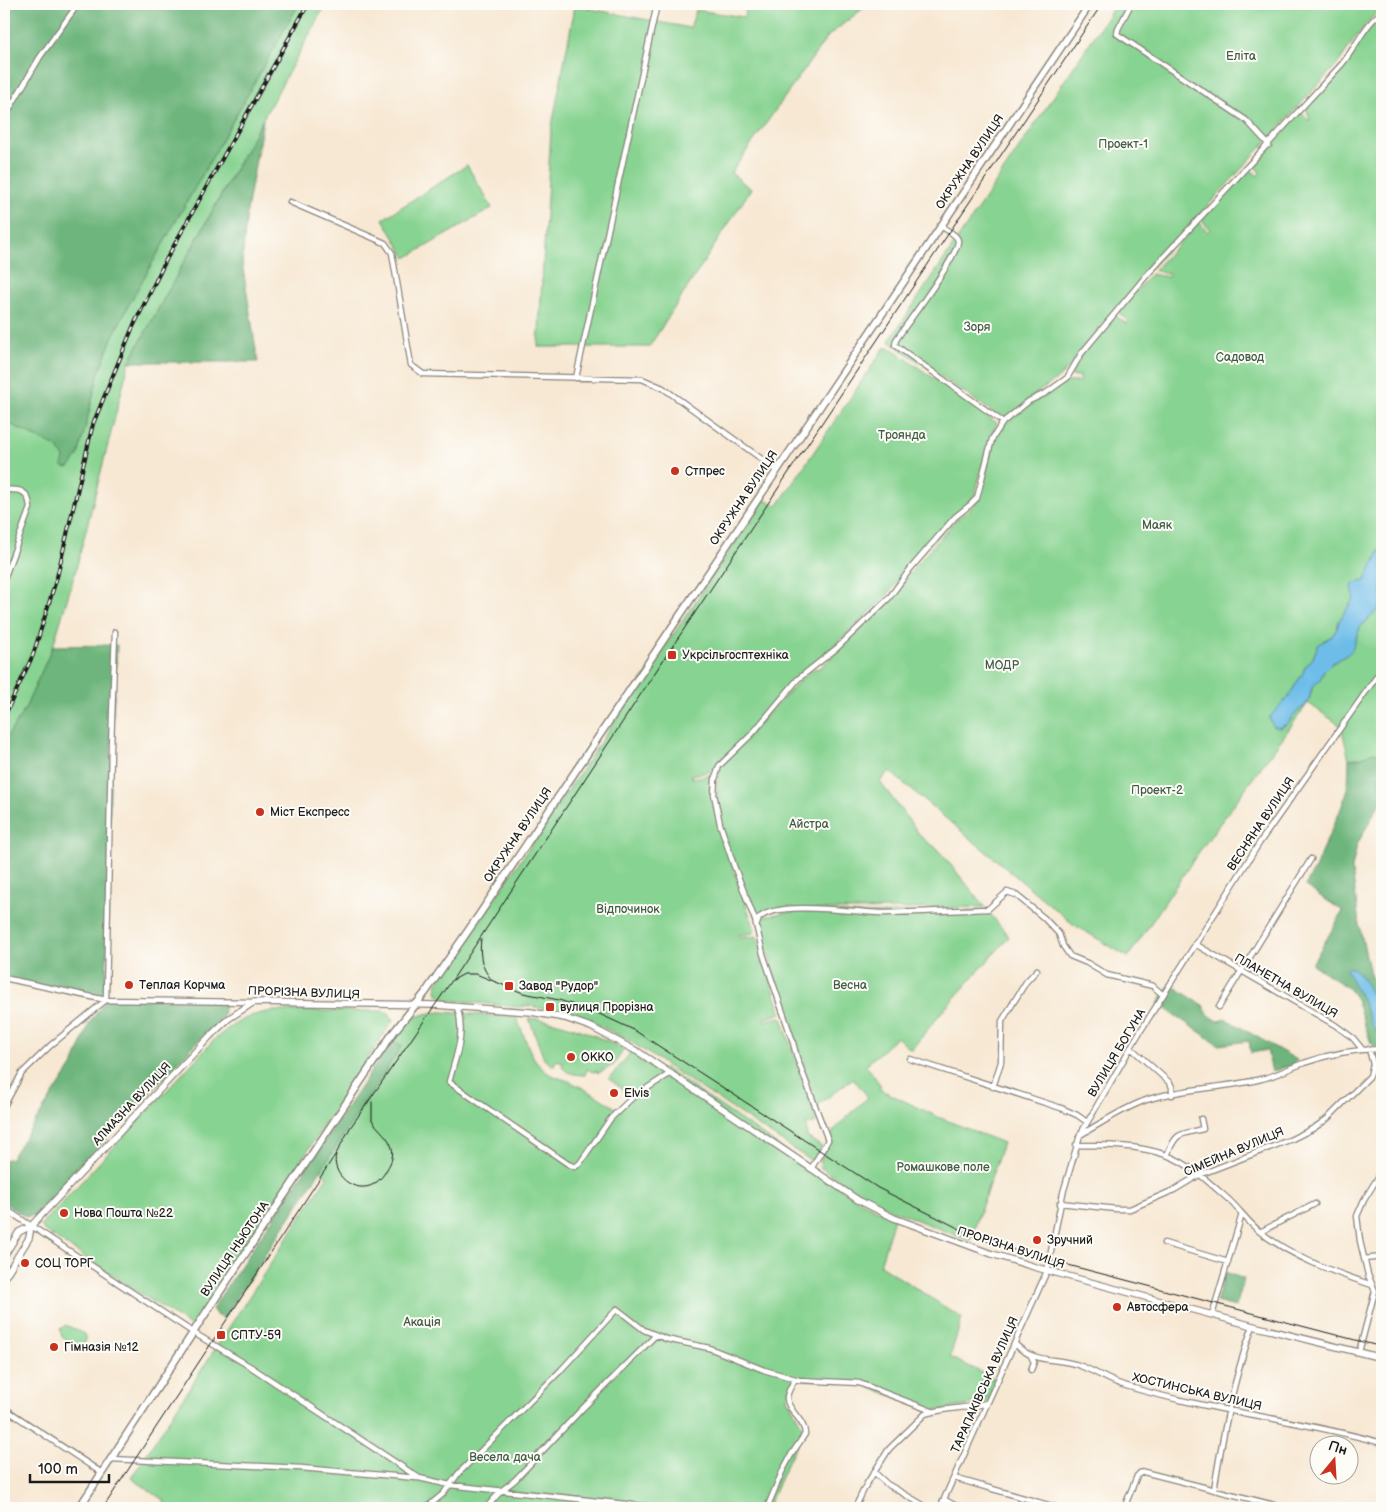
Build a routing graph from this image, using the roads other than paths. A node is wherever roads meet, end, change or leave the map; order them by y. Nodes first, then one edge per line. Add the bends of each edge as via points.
1 (78, 4) edge
2 (657, 4) edge
3 (1090, 4) edge
4 (1131, 4) edge
5 (1382, 12) edge
6 (4, 118) edge
7 (1269, 145) junction
8 (290, 202) dead end
9 (941, 226) junction
10 (576, 378) junction
11 (1003, 422) junction
12 (777, 470) junction
13 (4, 490) edge
14 (4, 579) edge
15 (115, 632) dead end
16 (1382, 669) edge
17 (1311, 859) dead end
18 (757, 928) junction
19 (1195, 944) junction
20 (1036, 970) dead end
21 (1242, 972) junction
22 (4, 978) edge
23 (1163, 995) junction
24 (106, 1000) junction
25 (254, 1002) junction
26 (416, 1005) junction
27 (457, 1007) junction
28 (1219, 1008) dead end
29 (1131, 1048) junction
30 (1362, 1049) junction
31 (1369, 1049) junction
32 (1382, 1049) edge
33 (910, 1059) dead end
34 (671, 1073) junction
35 (993, 1087) junction
36 (1172, 1095) junction
37 (4, 1106) edge
38 (1201, 1119) dead end
39 (1087, 1122) junction
40 (1080, 1135) junction
41 (1076, 1145) junction
42 (1167, 1155) junction
43 (812, 1170) junction
44 (1382, 1172) edge
45 (1199, 1175) junction
46 (1060, 1204) junction
47 (1315, 1204) dead end
48 (4, 1208) edge
49 (1242, 1214) junction
50 (31, 1226) junction
51 (1260, 1232) junction
52 (1164, 1243) dead end
53 (4, 1256) edge
54 (1382, 1257) edge
55 (1364, 1258) junction
56 (1228, 1262) junction
57 (1046, 1271) junction
58 (4, 1278) edge
59 (1372, 1285) junction
60 (1212, 1315) junction
61 (1253, 1326) junction
62 (194, 1332) junction
63 (656, 1335) junction
64 (1014, 1344) junction
65 (1359, 1352) junction
66 (1031, 1356) junction
67 (1382, 1358) edge
68 (1030, 1370) dead end
69 (795, 1379) junction
70 (987, 1403) junction
71 (4, 1408) edge
72 (1228, 1410) junction
73 (932, 1411) junction
74 (1382, 1443) edge
75 (111, 1459) junction
76 (874, 1472) junction
77 (102, 1473) junction
78 (418, 1478) junction
79 (954, 1478) junction
80 (450, 1485) junction
81 (1214, 1490) junction
82 (501, 1491) junction
83 (945, 1500) junction
84 (79, 1508) edge
85 (426, 1508) edge
86 (486, 1508) edge
87 (662, 1508) edge
88 (767, 1508) edge
89 (855, 1508) edge
90 (928, 1508) edge
91 (940, 1508) edge
92 (960, 1508) edge
93 (1059, 1508) edge
94 (1124, 1508) edge
95 (1286, 1508) edge

1 - 6 street via 40,57
2 - 10 street
3 - 9 main road, ОКРУЖНА ВУЛИЦЯ
4 - 7 street via 1117,34 1246,120
5 - 7 street via 1342,64
7 - 11 street via 1146,276 1081,354 1067,378 1029,401
8 - 10 street via 385,243 392,253 411,365 423,374
9 - 11 street via 958,241 945,268 895,345
9 - 12 main road, ОКРУЖНА ВУЛИЦЯ
10 - 12 street via 652,382
11 - 18 street via 992,439 977,498 955,517 889,598 837,648 798,679 720,766 714,786 720,824
12 - 26 main road, ОКРУЖНА ВУЛИЦЯ
13 - 14 street via 24,492 30,508
15 - 24 street
16 - 19 street, ВЕСНЯНА ВУЛИЦЯ via 1260,842
17 - 21 street
18 - 23 street via 762,915 794,909 876,912 988,909 1007,892 1016,895 1044,918 1059,934 1070,956 1107,975 1153,986
18 - 43 street via 797,1058 828,1140
19 - 21 street, ПЛАНЕТНА ВУЛИЦЯ
19 - 23 street, ВЕСНЯНА ВУЛИЦЯ
20 - 35 street via 1002,1022 1001,1062
21 - 28 street
21 - 30 street, ПЛАНЕТНА ВУЛИЦЯ via 1335,1025
22 - 24 street, ПРОРІЗНА ВУЛИЦЯ
23 - 29 street, ВУЛИЦЯ БОГУНА
24 - 25 street, ПРОРІЗНА ВУЛИЦЯ
24 - 37 street via 22,1073
25 - 26 main road, ПРОРІЗНА ВУЛИЦЯ
25 - 50 main road, АЛМАЗНА ВУЛИЦЯ via 228,1018 210,1036
26 - 27 main road, ПРОРІЗНА ВУЛИЦЯ
26 - 62 main road, ВУЛИЦЯ НЬЮТОНА via 383,1048
27 - 34 main road, ПРОРІЗНА ВУЛИЦЯ via 566,1018 612,1037
27 - 34 street via 461,1032 449,1082 568,1164 575,1166 580,1163 611,1118 633,1097
29 - 36 street via 1170,1083
29 - 39 street, ВУЛИЦЯ БОГУНА
30 - 31 street
30 - 36 street via 1305,1062 1261,1079
31 - 32 street
31 - 45 street, СІМЕЙНА ВУЛИЦЯ via 1373,1064 1370,1076 1321,1124 1292,1139
33 - 35 street
34 - 43 main road, ПРОРІЗНА ВУЛИЦЯ
35 - 39 street via 1066,1110
36 - 40 street via 1141,1102
38 - 42 street via 1203,1129 1178,1135
39 - 40 street, ВУЛИЦЯ БОГУНА
40 - 41 street, ВУЛИЦЯ БОГУНА
41 - 42 street via 1120,1146
41 - 46 street, ВУЛИЦЯ БОГУНА
42 - 45 street
43 - 57 main road, ПРОРІЗНА ВУЛИЦЯ via 858,1200 894,1218
44 - 55 street via 1357,1216
45 - 46 street, СІМЕЙНА ВУЛИЦЯ via 1128,1210
45 - 49 street
46 - 57 street, ТАРАПАКІВСЬКА ВУЛИЦЯ
47 - 51 street
48 - 50 street
49 - 51 street
49 - 56 street
50 - 53 main road, АЛМАЗНА ВУЛИЦЯ via 20,1232
50 - 58 main road, АЛМАЗНА ВУЛИЦЯ via 30,1238
50 - 62 street
51 - 59 street via 1325,1268
52 - 56 street
54 - 55 street
55 - 59 street
56 - 60 street
57 - 60 main road, ПРОРІЗНА ВУЛИЦЯ
57 - 64 street, ТАРАПАКІВСЬКА ВУЛИЦЯ
59 - 65 street via 1375,1291
60 - 61 main road, ПРОРІЗНА ВУЛИЦЯ
61 - 65 main road, ПРОРІЗНА ВУЛИЦЯ
61 - 72 street
62 - 75 main road, ВУЛИЦЯ НЬЮТОНА
62 - 78 street
63 - 69 street via 710,1348
63 - 80 street via 617,1309
63 - 82 street
64 - 66 street, ХОСТИНСЬКА ВУЛИЦЯ
64 - 70 street, ТАРАПАКІВСЬКА ВУЛИЦЯ
65 - 67 main road, ПРОРІЗНА ВУЛИЦЯ
66 - 68 street via 1034,1362
66 - 72 street, ХОСТИНСЬКА ВУЛИЦЯ via 1066,1361 1122,1385
69 - 73 street via 859,1383
69 - 88 street via 788,1402 804,1426 805,1434 782,1472
70 - 73 street
70 - 79 street, ТАРАПАКІВСЬКА ВУЛИЦЯ
71 - 77 street
72 - 74 street, ХОСТИНСЬКА ВУЛИЦЯ
72 - 81 street
73 - 76 street via 889,1449
75 - 77 main road, ВУЛИЦЯ НЬЮТОНА
75 - 78 street via 301,1468
76 - 89 street
76 - 90 street via 887,1484
77 - 84 main road, ВУЛИЦЯ НЬЮТОНА
78 - 80 street
79 - 83 street, ТАРАПАКІВСЬКА ВУЛИЦЯ
79 - 93 street
80 - 82 street
80 - 85 street
81 - 94 street via 1144,1472 1136,1476
81 - 95 street
82 - 86 street
82 - 87 street
83 - 91 street, ТАРАПАКІВСЬКА ВУЛИЦЯ
83 - 92 street

